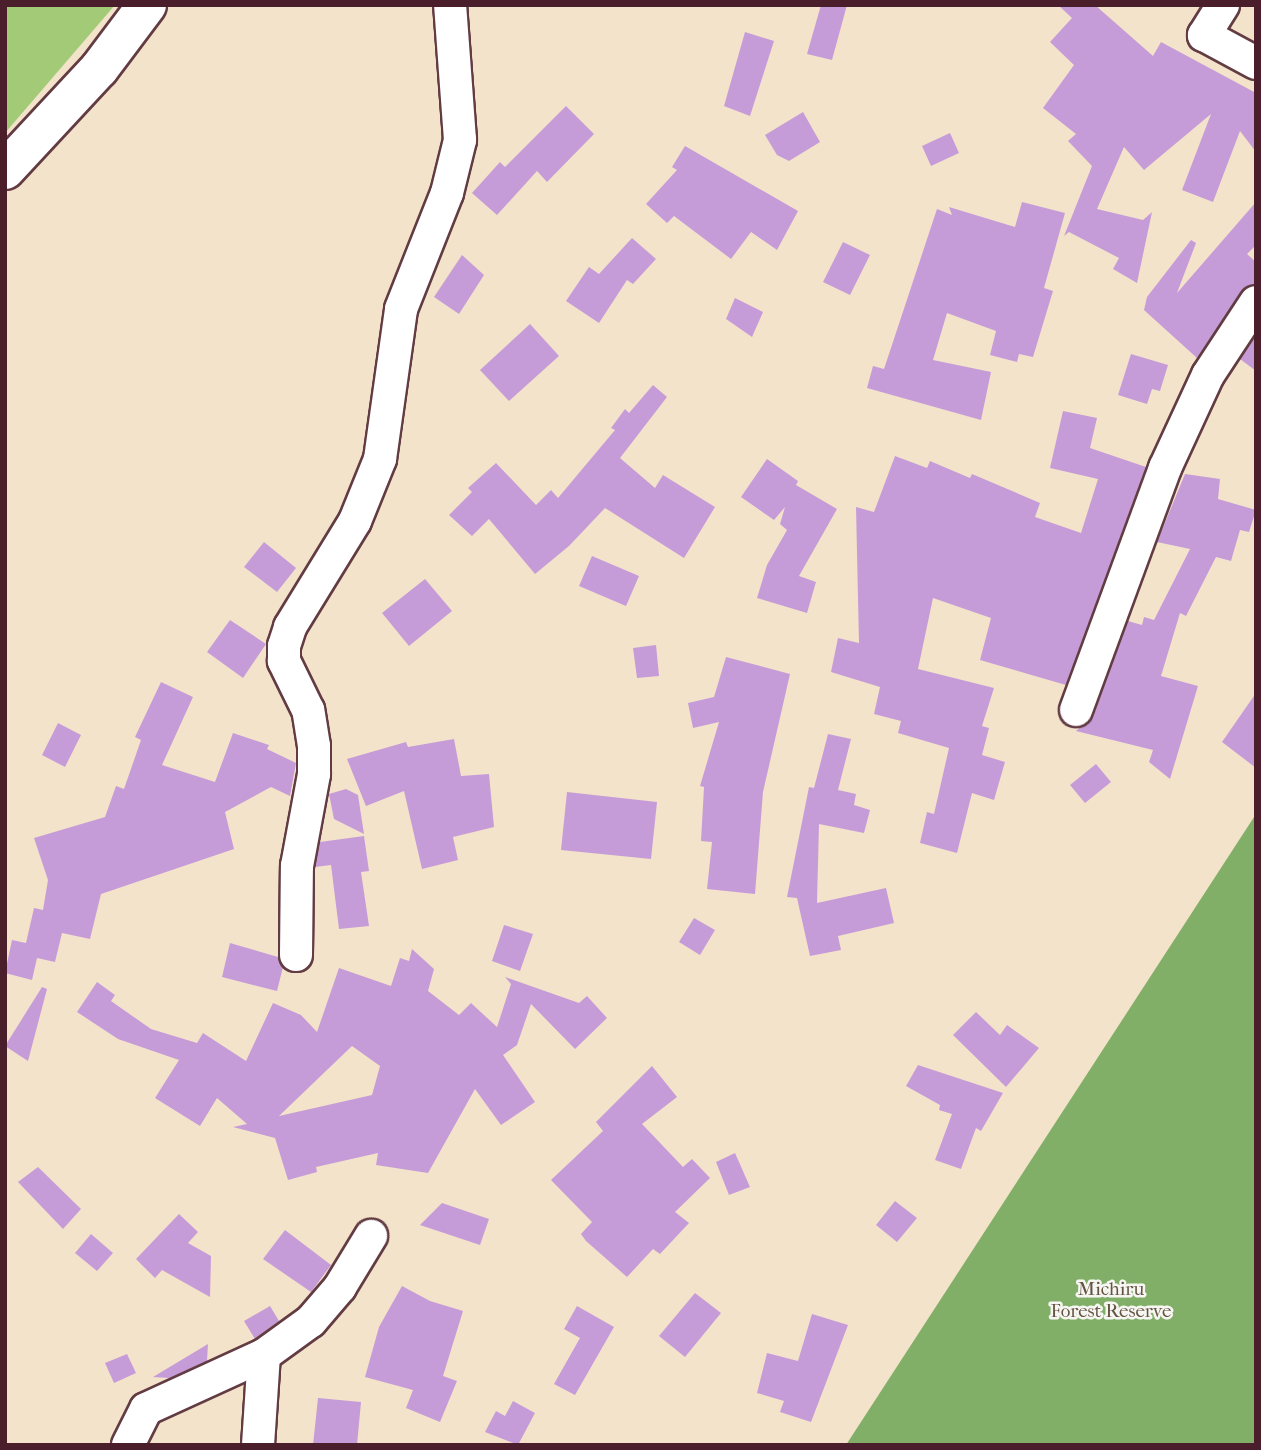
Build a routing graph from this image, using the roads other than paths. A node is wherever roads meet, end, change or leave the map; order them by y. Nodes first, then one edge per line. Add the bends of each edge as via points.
1 (147, 5) edge
2 (450, 5) edge
3 (1223, 5) edge
4 (1256, 63) edge
5 (5, 170) edge
6 (1256, 302) edge
7 (1076, 710) dead end
8 (296, 955) dead end
9 (371, 1236) dead end
10 (264, 1355) junction
11 (128, 1445) edge
12 (258, 1445) edge

1 - 5 street via 99,69
2 - 8 street via 460,141 447,193 401,309 380,459 355,521 290,627 284,646 284,661 308,710 314,746 314,775 297,866
3 - 4 street via 1204,35
6 - 7 street via 1208,375 1165,468
9 - 10 street via 340,1287 311,1321
10 - 11 street via 146,1409
10 - 12 street

